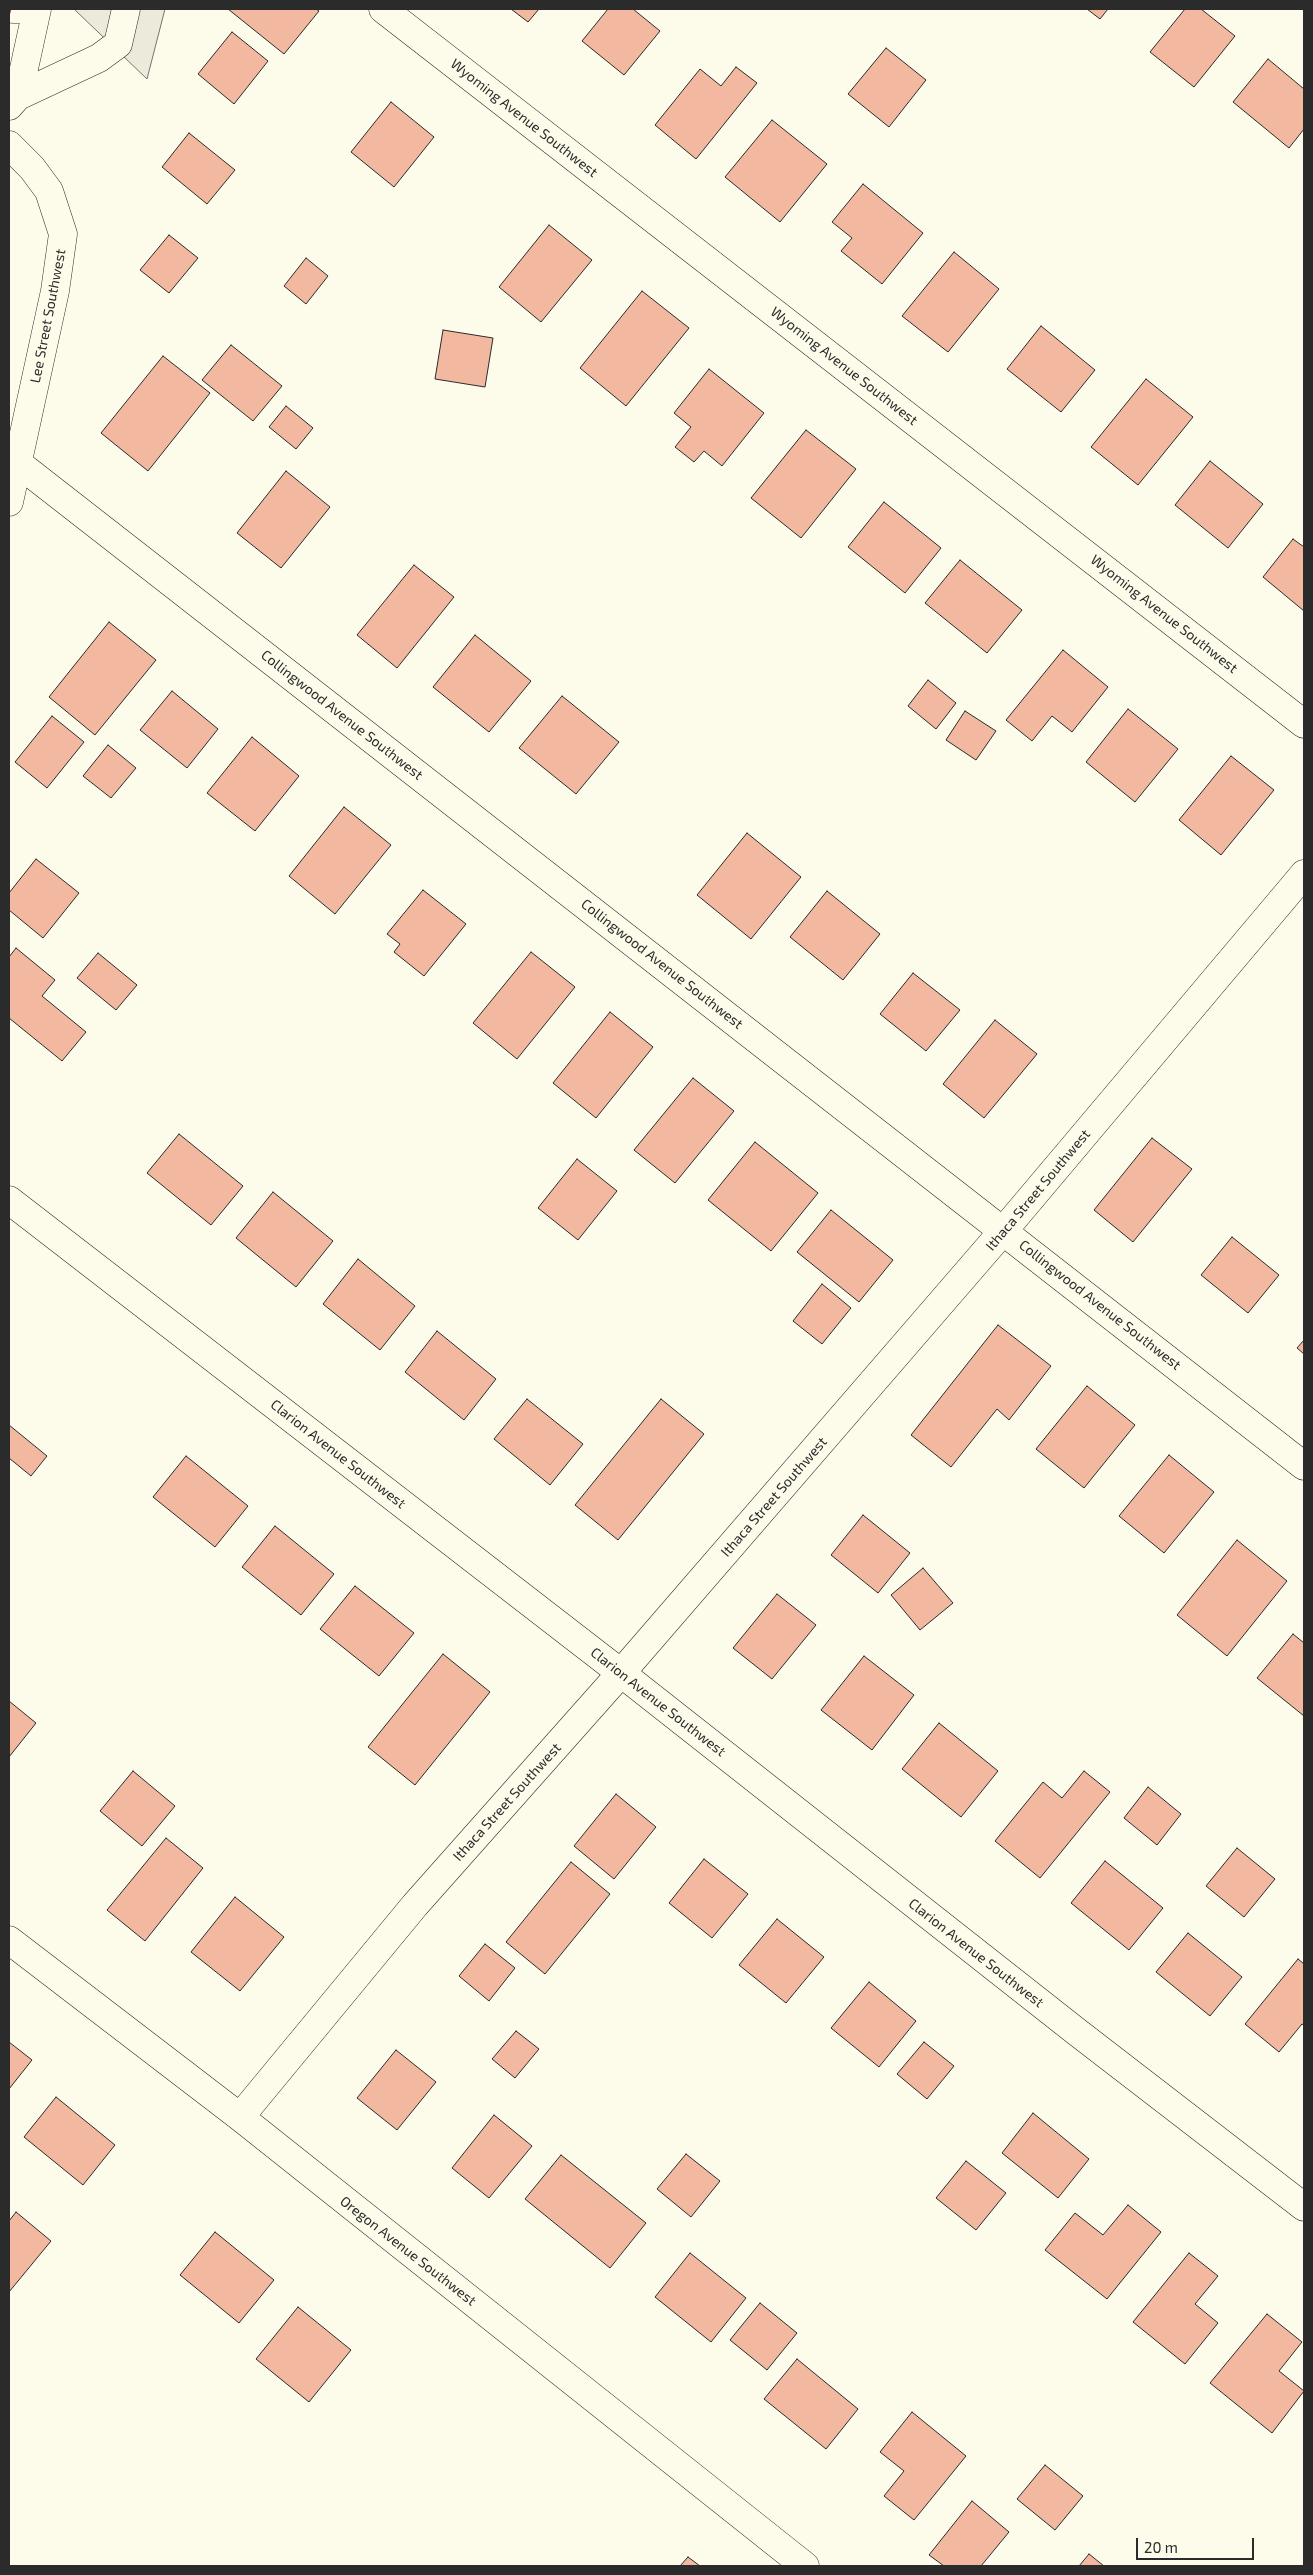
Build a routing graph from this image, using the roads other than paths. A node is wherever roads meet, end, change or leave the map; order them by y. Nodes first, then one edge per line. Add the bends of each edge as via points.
1 (13, 9) edge
2 (37, 9) edge
3 (126, 9) edge
4 (383, 9) edge
5 (13, 101) edge
6 (9, 144) edge
7 (18, 464) junction
8 (9, 502) edge
9 (1304, 724) edge
10 (1304, 874) edge
11 (9, 1200) edge
12 (1004, 1230) junction
13 (1304, 1466) edge
14 (621, 1673) junction
15 (9, 1940) edge
16 (240, 2117) junction
17 (1304, 2207) edge
18 (805, 2566) edge

1 - 2 street
2 - 5 street
3 - 5 street via 118,44 99,58
4 - 9 street, Wyoming Avenue Southwest
6 - 7 street, Lee Street Southwest via 49,191 63,234 55,291
7 - 8 street, Lee Street Southwest
7 - 12 street, Collingwood Avenue Southwest
10 - 12 street, Ithaca Street Southwest
11 - 14 street, Clarion Avenue Southwest
12 - 13 street, Collingwood Avenue Southwest
12 - 14 street, Ithaca Street Southwest
14 - 16 street, Ithaca Street Southwest via 415,1905
14 - 17 street, Clarion Avenue Southwest
15 - 16 street, Oregon Avenue Southwest
16 - 18 street, Oregon Avenue Southwest

